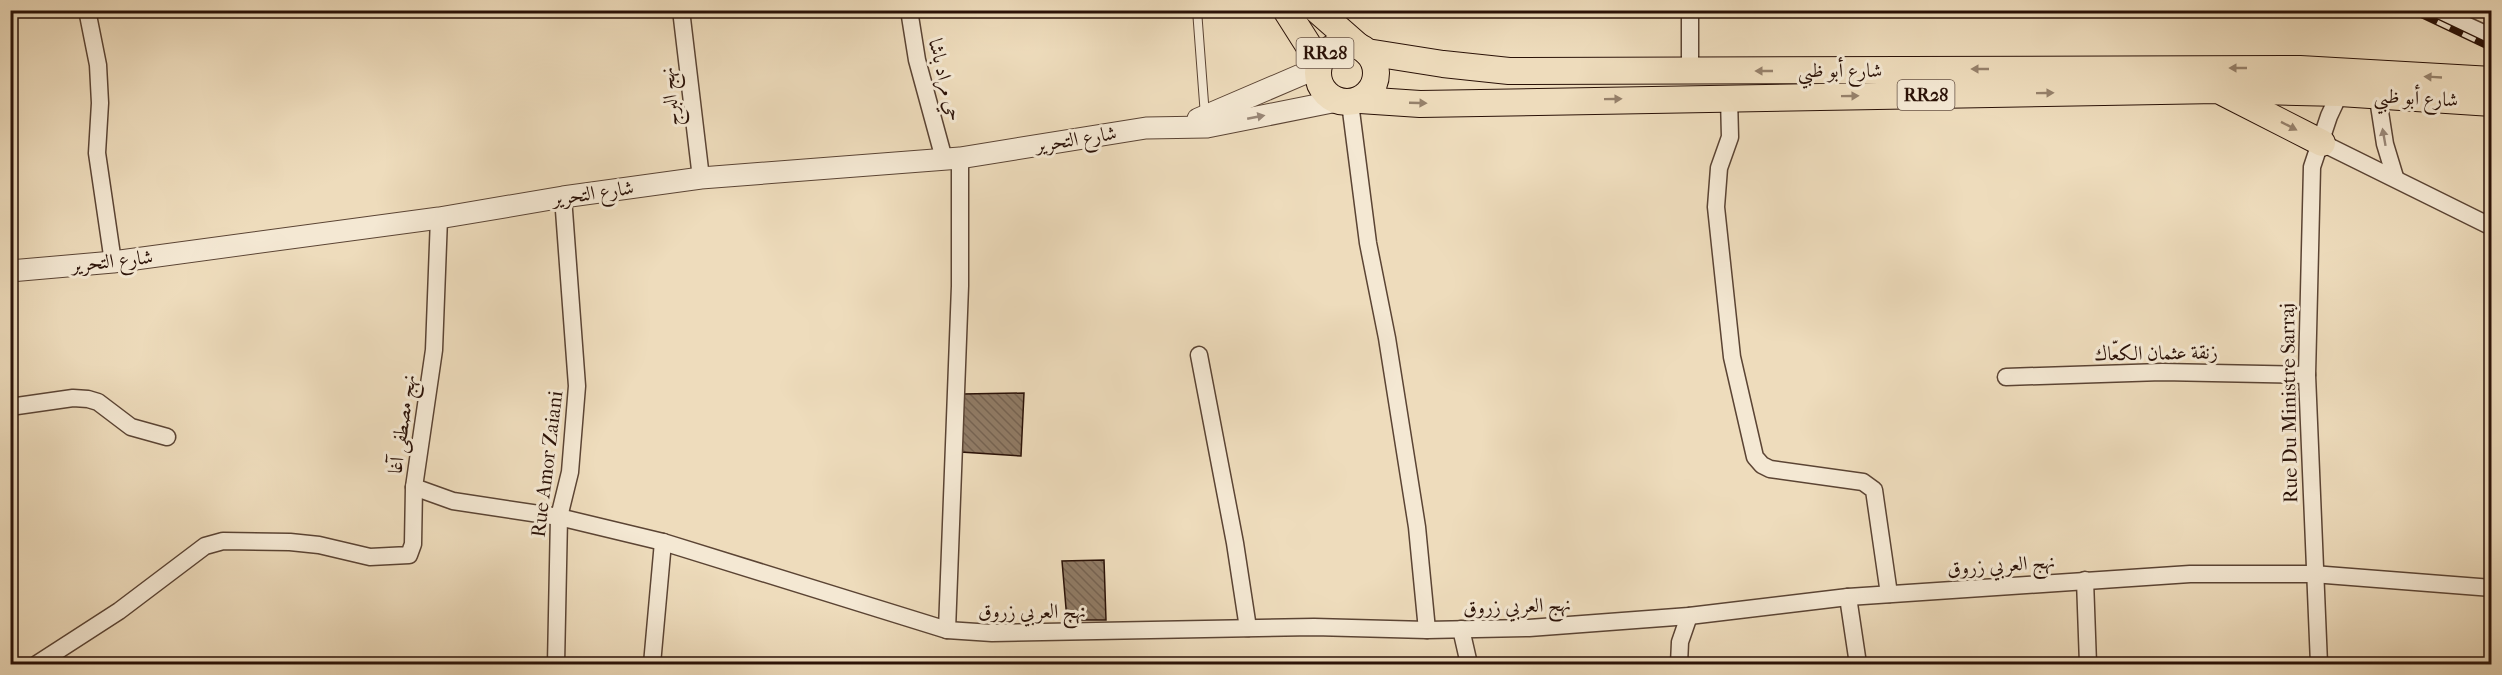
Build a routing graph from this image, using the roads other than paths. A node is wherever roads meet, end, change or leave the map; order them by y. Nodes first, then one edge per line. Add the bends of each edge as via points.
1 (87, 10) edge
2 (681, 10) edge
3 (909, 10) edge
4 (1197, 10) edge
5 (1286, 10) edge
6 (1317, 10) edge
7 (1690, 10) edge
8 (2433, 10) edge
9 (2492, 37) edge
10 (1363, 49) junction
11 (1318, 65) junction
12 (1817, 70) junction
13 (1690, 71) junction
14 (2492, 80) edge
15 (2345, 82) junction
16 (2376, 85) junction
17 (2218, 90) junction
18 (1818, 96) junction
19 (1729, 97) junction
20 (1349, 101) junction
21 (2492, 103) edge
22 (1206, 122) junction
23 (2322, 143) junction
24 (952, 158) junction
25 (2395, 177) junction
26 (701, 178) junction
27 (563, 197) junction
28 (439, 218) junction
29 (2492, 227) edge
30 (113, 262) junction
31 (10, 271) edge
32 (1199, 355) dead end
33 (2307, 375) junction
34 (2006, 378) dead end
35 (10, 407) edge
36 (166, 437) dead end
37 (414, 487) junction
38 (559, 517) junction
39 (663, 542) junction
40 (2313, 574) junction
41 (2085, 580) junction
42 (2492, 588) edge
43 (1889, 594) junction
44 (1848, 597) junction
45 (1689, 616) junction
46 (1248, 628) junction
47 (1461, 629) junction
48 (947, 630) junction
49 (1427, 630) junction
50 (37, 664) edge
51 (556, 664) edge
52 (652, 664) edge
53 (1469, 664) edge
54 (1679, 664) edge
55 (1858, 664) edge
56 (2088, 664) edge
57 (2319, 664) edge

1 - 30 street via 98,65 97,153
2 - 26 street, نهج البرج
3 - 24 street, حي مراد باشا via 917,60
4 - 22 lane
5 - 11 main road, RR28
6 - 10 main road, RR28
7 - 13 street
8 - 9 street
10 - 11 main road, RR28 via 1346,44 1335,46 1325,52
10 - 13 main road, شارع أبو ظبي / RR28 via 1509,71
10 - 20 main road, RR28 via 1374,61 1374,84 1369,93
11 - 20 main road, RR28 via 1321,88
11 - 22 street, شارع التحرير
12 -> 13 main road, شارع أبو ظبي / RR28
15 -> 12 main road, شارع أبو ظبي / RR28 via 2214,68
12 - 18 main road
14 -> 16 main road, شارع أبو ظبي / RR28
15 - 16 main road, شارع أبو ظبي / RR28
15 - 17 main road, شارع أبو ظبي / RR28
15 - 23 street, Rue Du Ministre Sarraj via 2328,116
16 - 21 main road, شارع أبو ظبي / RR28
25 -> 16 street via 2385,144
18 -> 17 main road, شارع أبو ظبي / RR28
17 -> 23 main road
18 - 19 main road, شارع أبو ظبي / RR28
20 -> 19 main road, شارع أبو ظبي / RR28 via 1420,104
19 - 43 street via 1730,137 1719,168 1716,207 1732,357 1755,457 1770,469 1871,486
22 -> 20 street, شارع التحرير
20 - 49 street via 1368,243 1417,527
22 - 24 street, شارع التحرير
23 - 25 street
23 - 33 street, Rue Du Ministre Sarraj via 2312,167
24 - 26 street, شارع التحرير
24 - 48 street, حي مراد باشا via 960,286
25 - 29 street
26 - 27 street, شارع التحرير
27 - 28 street, شارع التحرير
27 - 38 street, Rue Amor Zaiani via 577,386 570,472
28 - 30 street, شارع التحرير
28 - 37 street, نهج مصطفى آغا via 434,350
30 - 31 street, شارع التحرير
32 - 46 street via 1236,543
33 - 34 street, زنقة عثمان الكعّاك via 2162,372
33 - 40 street, Rue Du Ministre Sarraj
35 - 36 street via 88,399 131,427
37 - 38 street, نهج مصطفى آغا via 475,506
37 - 50 street via 413,544 409,555 370,557 290,542 223,541 204,546 119,611
38 - 39 street, نهج العربي زروق
38 - 51 street, Rue Amor Zaiani
39 - 48 street, نهج العربي زروق
39 - 52 street
40 - 41 street, نهج العربي زروق via 2190,574
40 - 42 street, نهج العربي زروق
40 - 57 street, Rue Du Ministre Sarraj
41 - 43 street, نهج العربي زروق
41 - 56 street
43 - 44 street, نهج العربي زروق
44 - 45 street, نهج العربي زروق
44 - 55 street
45 - 47 street, نهج العربي زروق
45 - 54 street via 1680,642
46 - 48 street, نهج العربي زروق via 992,633
46 - 49 street, نهج العربي زروق
47 - 49 street, نهج العربي زروق
47 - 53 street

